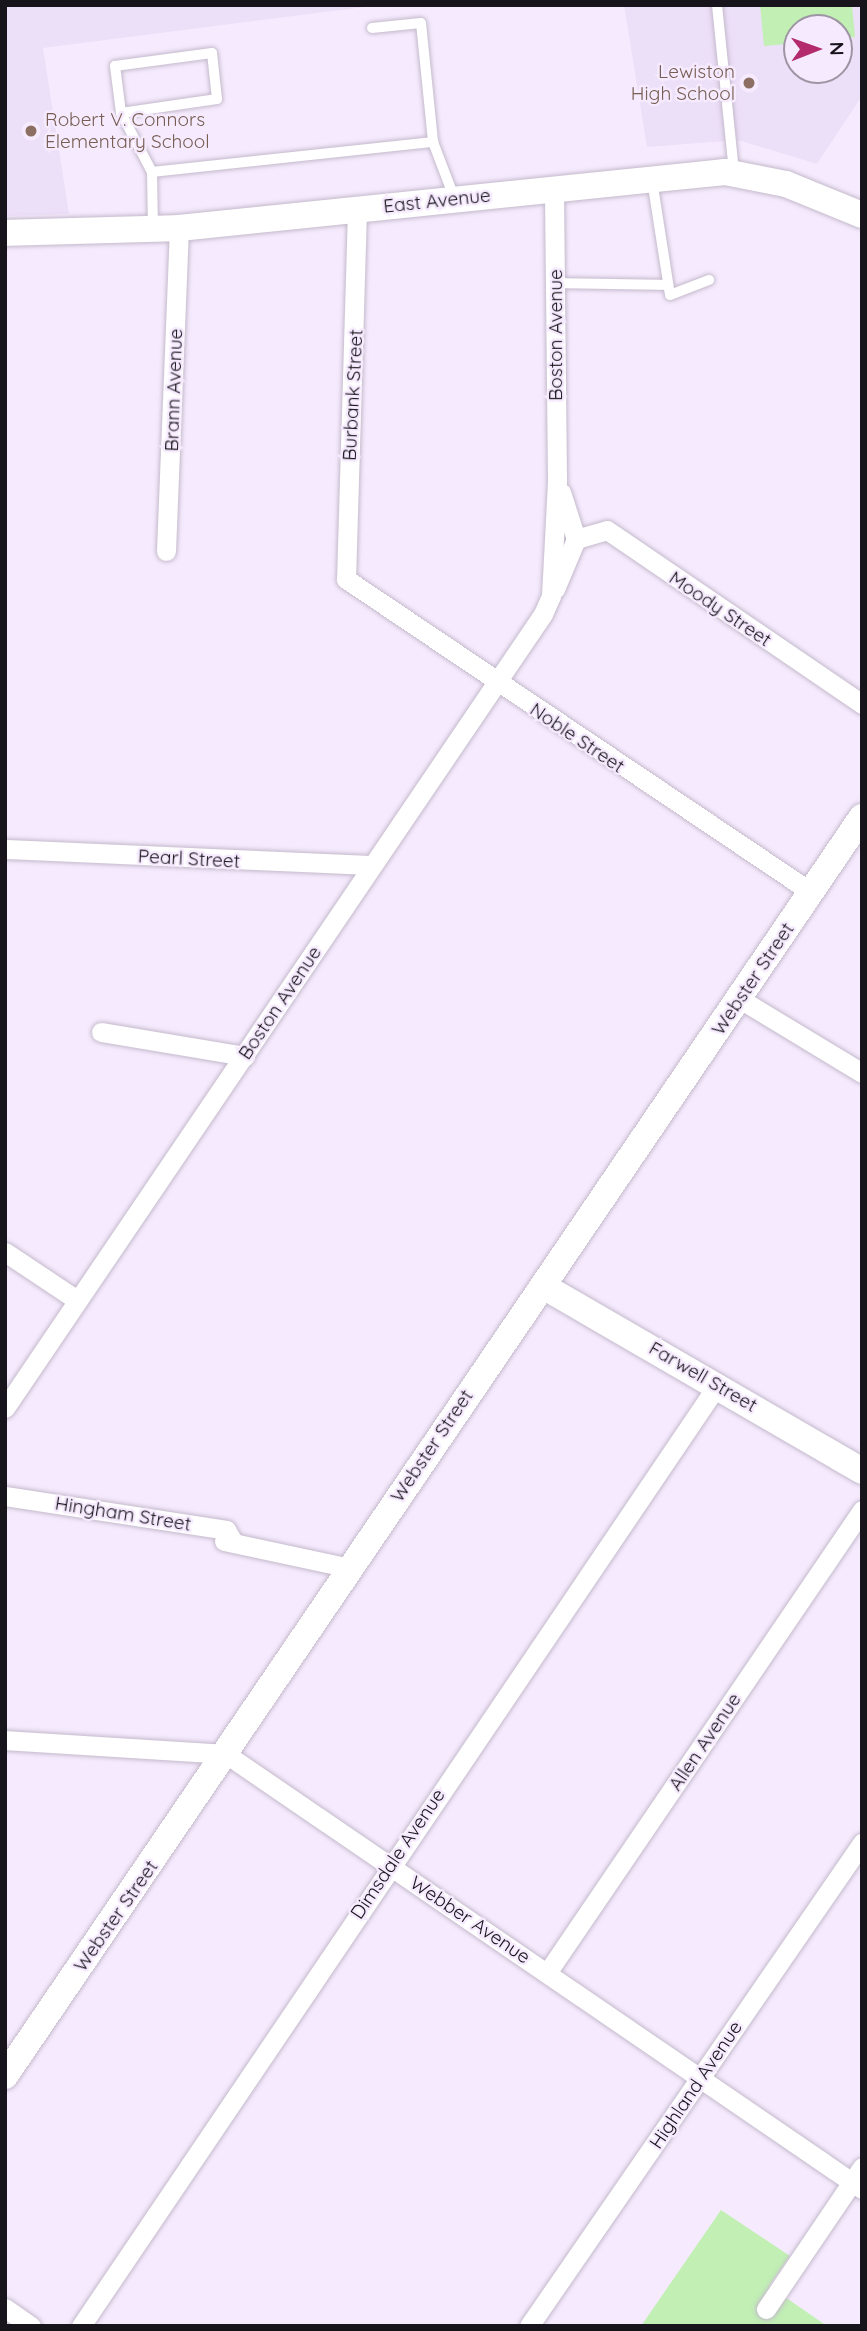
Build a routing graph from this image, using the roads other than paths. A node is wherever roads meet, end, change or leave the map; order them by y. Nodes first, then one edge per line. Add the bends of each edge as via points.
1 (717, 5) edge
2 (372, 28) dead end
3 (121, 113) junction
4 (433, 142) junction
5 (152, 172) junction
6 (734, 173) junction
7 (652, 176) junction
8 (554, 189) junction
9 (454, 198) junction
10 (357, 210) junction
11 (862, 215) edge
12 (179, 228) junction
13 (153, 229) junction
14 (5, 233) edge
15 (709, 280) dead end
16 (556, 283) junction
17 (668, 285) junction
18 (557, 480) junction
19 (576, 539) junction
20 (166, 551) dead end
21 (346, 579) joint
22 (551, 596) junction
23 (497, 683) junction
24 (862, 704) edge
25 (862, 817) edge
26 (5, 849) edge
27 (372, 865) junction
28 (811, 892) junction
29 (740, 999) junction
30 (102, 1032) dead end
31 (245, 1056) junction
32 (862, 1073) edge
33 (5, 1252) edge
34 (543, 1286) junction
35 (77, 1300) junction
36 (718, 1384) junction
37 (5, 1408) edge
38 (862, 1471) edge
39 (5, 1496) edge
40 (862, 1510) edge
41 (205, 1537) dead end
42 (234, 1543) junction
43 (350, 1568) junction
44 (5, 1740) edge
45 (226, 1754) junction
46 (862, 1843) edge
47 (390, 1865) junction
48 (547, 1973) junction
49 (5, 2076) edge
50 (703, 2079) junction
51 (858, 2179) edge
52 (5, 2308) edge
53 (766, 2309) dead end
54 (31, 2326) edge
55 (81, 2326) edge
56 (529, 2326) edge

1 - 6 lane
2 - 4 lane via 421,23
3 - 3 lane via 115,66 212,53 218,99
3 - 5 lane
4 - 5 lane
4 - 9 lane
5 - 13 lane
6 - 7 main road, East Avenue
6 - 11 main road, East Avenue via 786,184
7 - 8 main road, East Avenue
7 - 17 lane
8 - 9 main road, East Avenue
8 - 16 street, Boston Avenue
9 - 10 main road, East Avenue
10 - 12 main road, East Avenue
10 - 21 street, Burbank Street
12 - 13 main road, East Avenue
12 - 20 street, Brann Avenue
13 - 14 main road, East Avenue
15 - 17 lane via 670,295
16 - 17 lane
16 - 18 street, Boston Avenue
18 - 19 street, Boston Avenue
18 - 22 street, Boston Avenue
19 - 22 street, Boston Avenue
19 - 24 street, Moody Street via 607,530
21 - 23 street, Noble Street
22 - 23 street, Boston Avenue
23 - 27 street, Boston Avenue
23 - 28 street, Noble Street
25 - 28 main road, Webster Street
26 - 27 street, Pearl Street
27 - 31 street, Boston Avenue
28 - 29 main road, Webster Street
29 - 32 street
29 - 34 main road, Webster Street
30 - 31 street
31 - 35 street, Boston Avenue
33 - 35 street
34 - 36 main road, Farwell Street
34 - 43 main road, Webster Street
35 - 37 street, Boston Avenue
36 - 38 main road, Farwell Street
36 - 47 street, Dimsdale Avenue
39 - 42 street, Hingham Street via 226,1530
40 - 48 street, Allen Avenue
41 - 42 street
42 - 43 street
43 - 45 main road, Webster Street
44 - 45 street
45 - 47 street, Webber Avenue
45 - 49 main road, Webster Street
46 - 50 street, Highland Avenue
47 - 48 street, Webber Avenue
47 - 55 street, Dimsdale Avenue
48 - 50 street, Webber Avenue
50 - 51 street, Webber Avenue
50 - 56 street, Highland Avenue
51 - 53 street
52 - 54 street

